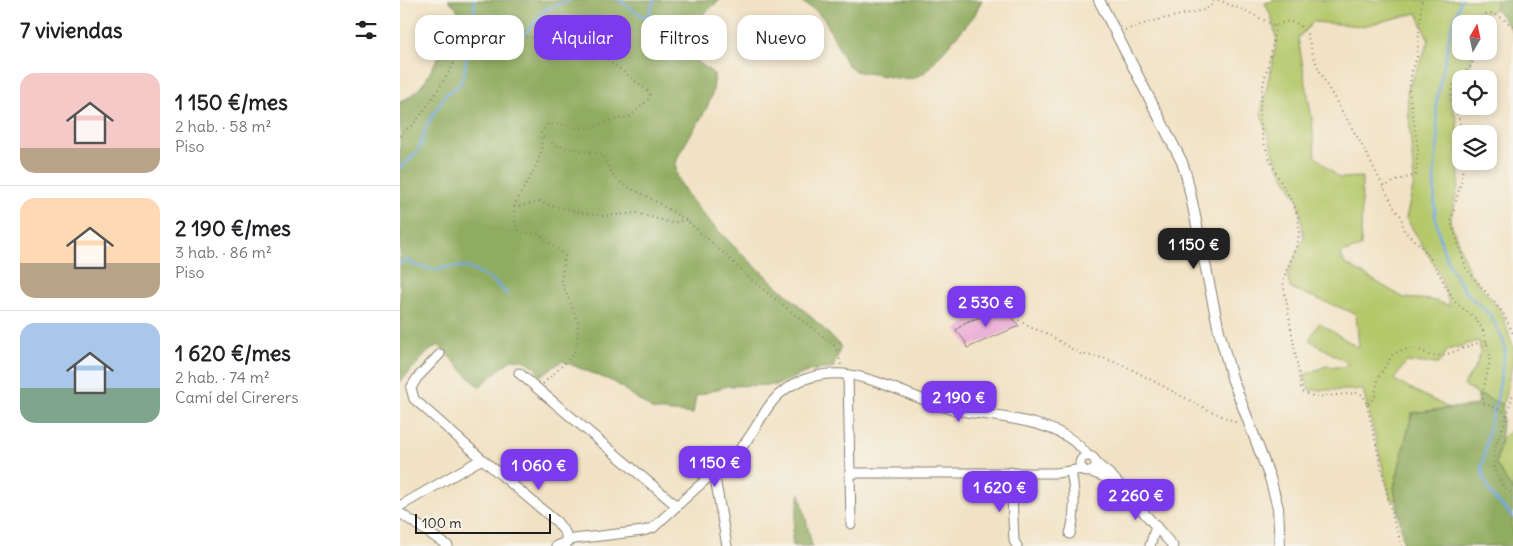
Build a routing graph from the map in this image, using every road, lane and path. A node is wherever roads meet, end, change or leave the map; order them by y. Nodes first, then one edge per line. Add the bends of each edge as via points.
1 (1099, 0) edge
2 (1214, 0) edge
3 (1218, 0) edge
4 (1422, 0) edge
5 (1498, 16) edge
6 (1275, 26) junction
7 (1513, 26) edge
8 (1116, 34) junction
9 (1473, 60) edge
10 (1460, 125) edge
11 (541, 133) junction
12 (400, 136) edge
13 (1462, 170) edge
14 (1383, 187) junction
15 (514, 207) junction
16 (686, 220) junction
17 (956, 330) dead end
18 (1513, 333) edge
19 (1488, 343) junction
20 (440, 354) dead end
21 (519, 373) dead end
22 (845, 375) junction
23 (536, 387) junction
24 (1513, 393) edge
25 (1366, 405) junction
26 (1507, 416) junction
27 (1251, 428) junction
28 (482, 459) junction
29 (1084, 464) junction
30 (1071, 471) junction
31 (714, 472) junction
32 (1011, 472) junction
33 (850, 473) junction
34 (1116, 481) junction
35 (1513, 495) edge
36 (400, 506) edge
37 (677, 506) junction
38 (400, 513) edge
39 (851, 524) dead end
40 (1156, 526) junction
41 (1070, 534) dead end
42 (567, 544) edge
43 (448, 546) edge
44 (556, 546) edge
45 (727, 546) edge
46 (1017, 546) edge
47 (1150, 546) edge
48 (1173, 546) edge
49 (1280, 546) edge
50 (1402, 546) edge

1 - 8 street
2 - 8 path via 1204,10 1153,21
3 - 6 path
4 - 14 path via 1417,57 1409,90 1418,149 1416,176
5 - 7 path
6 - 14 path via 1288,21 1298,24 1307,34 1326,84
6 - 25 path via 1262,92 1260,123 1279,179 1293,200 1298,215 1299,234 1283,282 1302,392 1315,397 1357,393 1363,395
8 - 27 street via 1182,162 1219,331
9 - 10 path via 1454,84 1451,96
11 - 12 path via 547,125 594,127 629,117 650,95 611,62 588,50 546,38 491,37 463,46 436,93 415,122
11 - 15 path via 541,155
11 - 16 path via 546,141 603,156 614,177 624,185
13 - 18 path via 1451,222 1466,268 1503,313
14 - 19 path via 1401,216 1404,231 1429,256 1455,302 1476,319
15 - 16 path via 539,202 603,216 637,214 672,223
15 - 23 path via 515,224 520,232 539,234 565,256 561,281 578,321 574,354 546,382
16 - 22 path via 746,275 834,346
17 - 27 path via 966,322 992,313 1011,314 1080,354 1125,366 1206,409
19 - 25 path via 1481,342 1442,356 1428,355 1416,348 1393,354 1378,378 1375,396
19 - 26 path via 1489,365 1482,395 1484,402
20 - 28 street via 416,378 411,388 414,399
21 - 23 street
22 - 29 street via 957,411 1046,426 1075,443
22 - 31 street via 805,378 782,391 740,449
22 - 33 street
23 - 37 street
24 - 26 path
25 - 50 path
26 - 35 path via 1492,456 1498,478
27 - 49 street via 1278,508
28 - 36 street
28 - 42 street via 557,522 566,534
29 - 30 street
29 - 34 street
29 - 34 street via 1094,470 1096,463
30 - 32 street via 1056,474
30 - 41 street via 1074,520
31 - 37 street
31 - 45 street
32 - 33 street
32 - 46 street via 1014,541
33 - 39 street
34 - 40 street
37 - 42 street via 653,528 574,539
38 - 43 street
40 - 47 street
40 - 48 street
42 - 44 street

